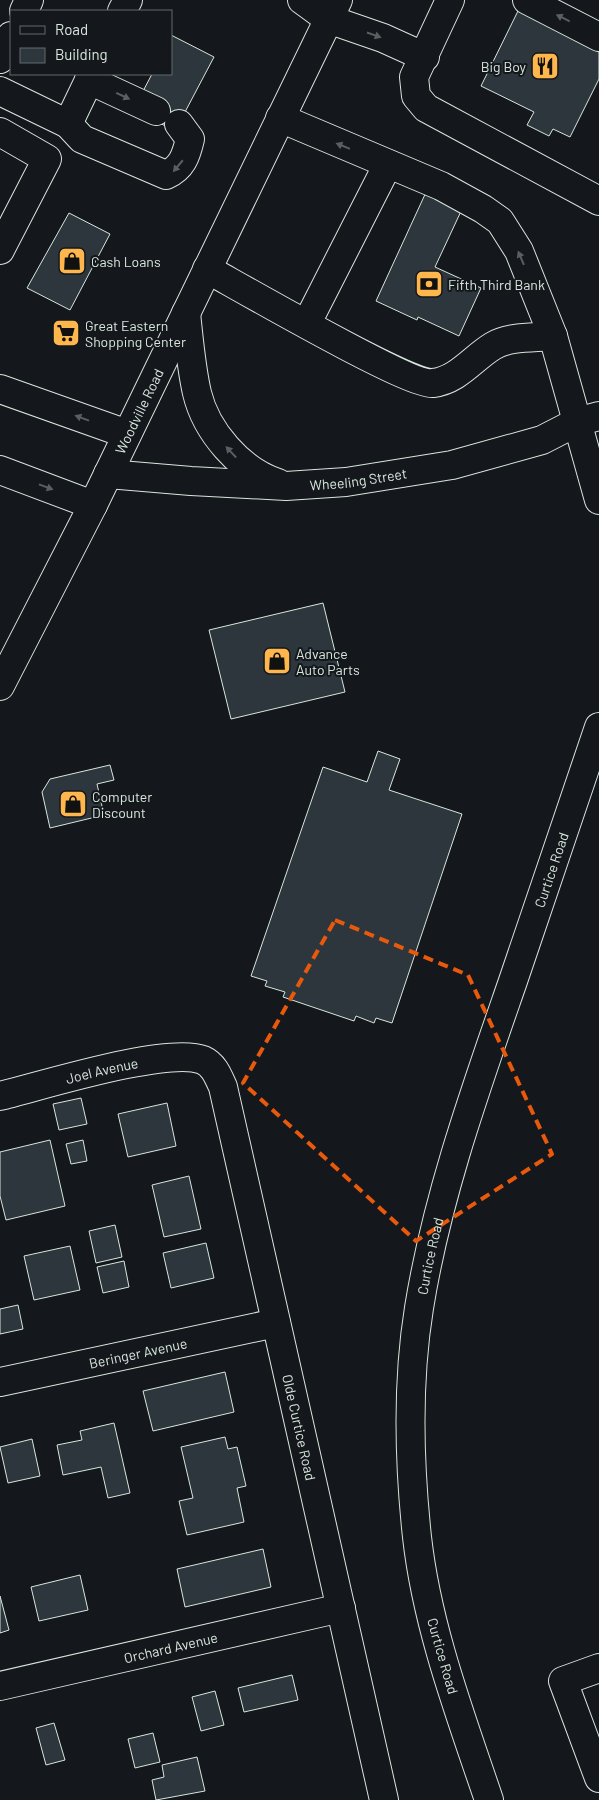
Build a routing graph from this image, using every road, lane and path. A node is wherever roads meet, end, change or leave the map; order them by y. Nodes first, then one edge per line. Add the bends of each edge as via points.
1 (302, 0) edge
2 (450, 0) edge
3 (527, 0) edge
4 (333, 10) edge
5 (599, 37) edge
6 (10, 38) edge
7 (425, 56) junction
8 (0, 59) edge
9 (91, 77) edge
10 (0, 91) edge
11 (280, 118) junction
12 (68, 124) junction
13 (0, 132) edge
14 (388, 164) junction
15 (598, 196) edge
16 (0, 250) edge
17 (207, 269) junction
18 (186, 313) junction
19 (307, 323) junction
20 (553, 336) junction
21 (0, 389) edge
22 (588, 419) edge
23 (128, 434) junction
24 (0, 470) edge
25 (108, 474) junction
26 (286, 486) junction
27 (599, 500) edge
28 (93, 505) junction
29 (0, 686) edge
30 (599, 727) edge
31 (205, 1061) joint
32 (0, 1096) edge
33 (276, 1323) junction
34 (0, 1382) edge
35 (341, 1608) junction
36 (599, 1668) edge
37 (0, 1686) edge
38 (599, 1778) edge
39 (384, 1800) edge
40 (489, 1800) edge

1 - 4 street
2 - 7 street
5 -> 3 street
4 -> 7 street via 383,38
4 - 11 street, Woodville Road
6 - 8 street
7 - 15 street via 414,77 416,96 426,108
9 - 12 street
9 -> 12 street via 168,118 190,139 186,155 177,170 166,176 82,139
10 - 12 street
14 -> 11 street
11 - 17 street, Woodville Road
13 - 16 street via 47,159
14 - 19 street
20 -> 14 street via 519,251 500,221 483,208 441,186
17 - 18 street, Woodville Road
17 - 19 street
18 - 23 street, Woodville Road
26 -> 18 street via 266,479 240,460 210,424 197,394
19 - 20 street via 417,381 431,384 454,376 494,345
20 - 22 street
23 -> 21 street
22 - 26 street, Wheeling Street via 542,440 452,465 346,482
22 - 27 street
23 - 25 street, Woodville Road
24 -> 28 street
25 - 26 street, Wheeling Street
25 - 28 street, Woodville Road
28 - 29 street, Woodville Road
30 - 40 street, Curtice Road via 459,1142 430,1253 414,1353 412,1473 418,1540 444,1664
31 - 32 street, Joel Avenue via 188,1056 158,1059
31 - 33 street, Olde Curtice Road via 213,1067 223,1087
33 - 34 street, Beringer Avenue
33 - 35 street, Olde Curtice Road
35 - 37 street, Orchard Avenue
35 - 39 street, Olde Curtice Road
36 - 38 street via 563,1681

